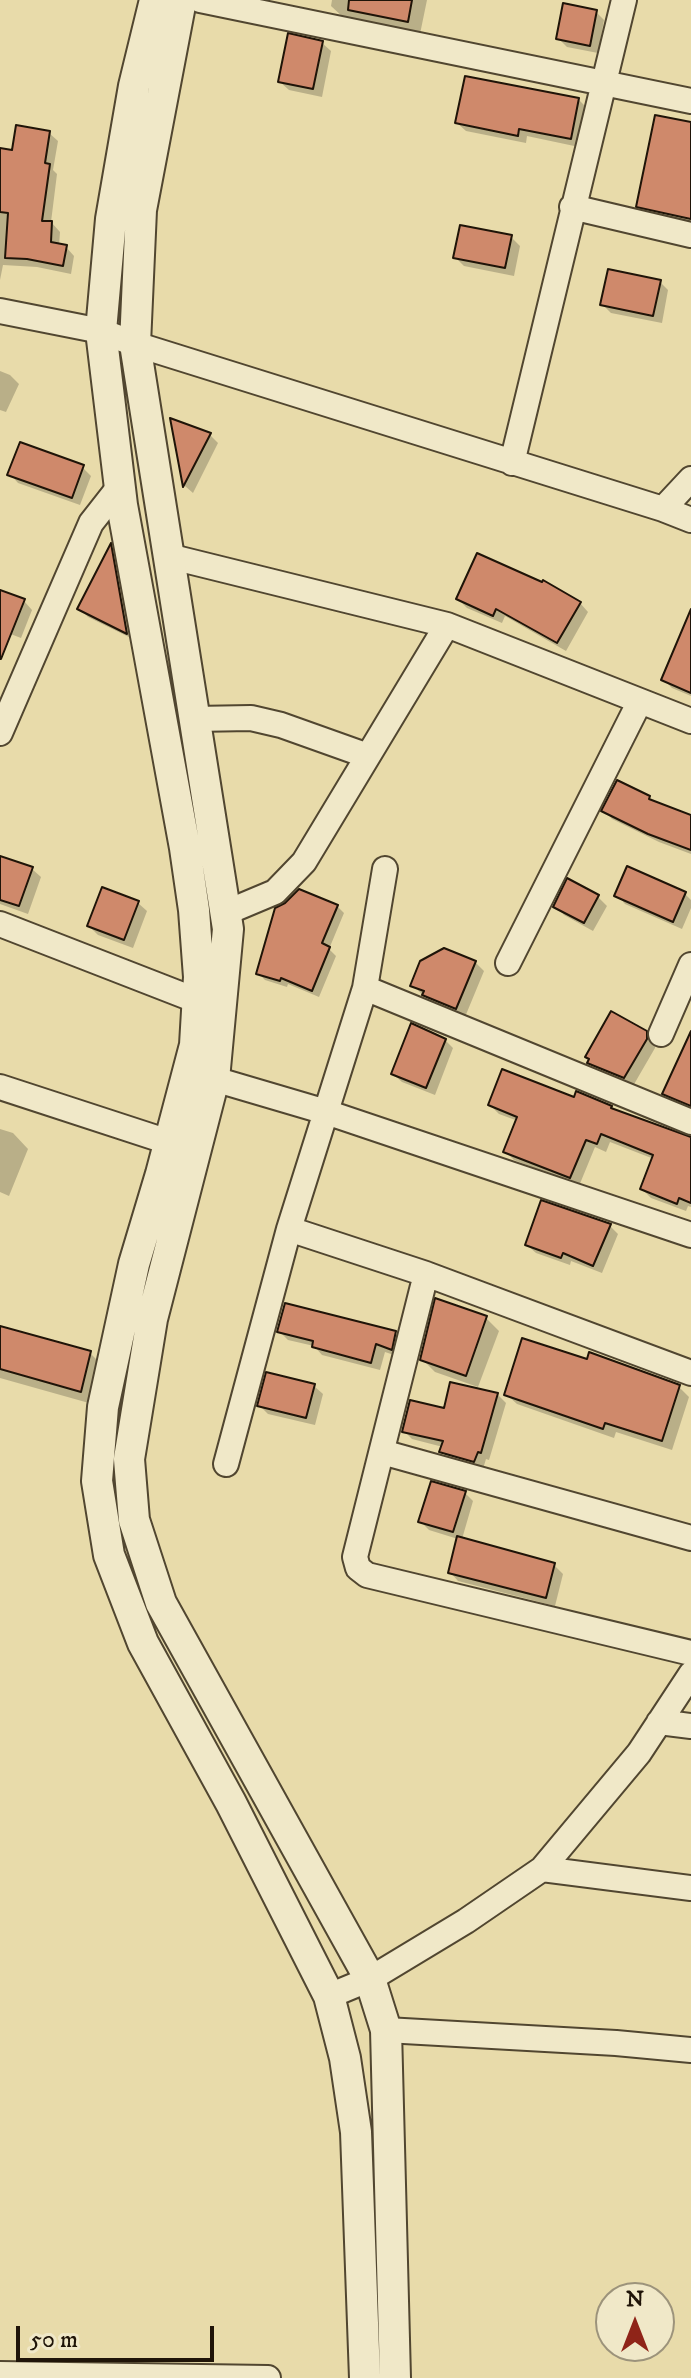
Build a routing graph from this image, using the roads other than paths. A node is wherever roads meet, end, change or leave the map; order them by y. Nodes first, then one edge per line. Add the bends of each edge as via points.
1 (155, 0) edge
2 (181, 0) edge
3 (200, 0) edge
4 (624, 0) edge
5 (602, 83) junction
6 (691, 101) edge
7 (572, 207) junction
8 (691, 235) edge
9 (0, 311) edge
10 (101, 331) junction
11 (135, 344) junction
12 (512, 463) junction
13 (691, 479) edge
14 (120, 486) junction
15 (663, 509) junction
16 (691, 520) edge
17 (168, 556) junction
18 (447, 625) junction
19 (640, 701) junction
20 (194, 719) junction
21 (691, 721) edge
22 (0, 733) edge
23 (368, 756) junction
24 (385, 869) dead end
25 (225, 913) junction
26 (0, 924) edge
27 (508, 963) dead end
28 (691, 965) edge
29 (365, 988) junction
30 (198, 1001) junction
31 (661, 1034) dead end
32 (214, 1079) junction
33 (0, 1087) edge
34 (326, 1112) junction
35 (691, 1122) edge
36 (183, 1147) junction
37 (289, 1229) junction
38 (691, 1235) edge
39 (426, 1274) junction
40 (691, 1373) edge
41 (382, 1452) junction
42 (226, 1464) dead end
43 (691, 1538) edge
44 (691, 1653) edge
45 (691, 1674) edge
46 (659, 1722) junction
47 (691, 1726) edge
48 (542, 1869) junction
49 (691, 1888) edge
50 (370, 1979) junction
51 (329, 1996) junction
52 (386, 2030) junction
53 (691, 2050) edge
54 (0, 2374) edge
55 (268, 2378) edge
56 (365, 2378) edge
57 (395, 2378) edge

1 - 10 street via 111,219
2 - 11 street via 141,210
3 - 5 street
4 - 5 street
5 - 6 street
5 - 7 street
7 - 8 street
7 - 12 street
9 - 10 street
10 - 11 street
10 - 14 street
11 - 12 street
11 - 17 street
12 - 15 street
13 - 15 street
14 - 22 street via 91,523
14 - 30 street via 185,848
15 - 16 street
17 - 18 street
17 - 20 street
18 - 19 street
18 - 23 street
19 - 21 street
19 - 27 street
20 - 23 street via 251,718
20 - 25 street
23 - 25 street via 304,862 275,892
24 - 29 street
25 - 32 street via 228,929
26 - 30 street
28 - 31 street
29 - 34 street
29 - 35 street
30 - 36 street
32 - 34 street
32 - 36 street
33 - 36 street
34 - 37 street
34 - 38 street
36 - 50 street via 129,1459 134,1520 161,1603
36 - 51 street via 134,1264 103,1407 97,1481 109,1555 143,1643
37 - 39 street
37 - 42 street
39 - 40 street
39 - 41 street
41 - 43 street
41 - 44 street via 355,1557 367,1575
45 - 46 street
46 - 47 street
46 - 48 street
48 - 49 street
48 - 50 street
50 - 51 street
50 - 52 street
51 - 56 street via 356,2132
52 - 53 street
52 - 57 street
54 - 55 street

